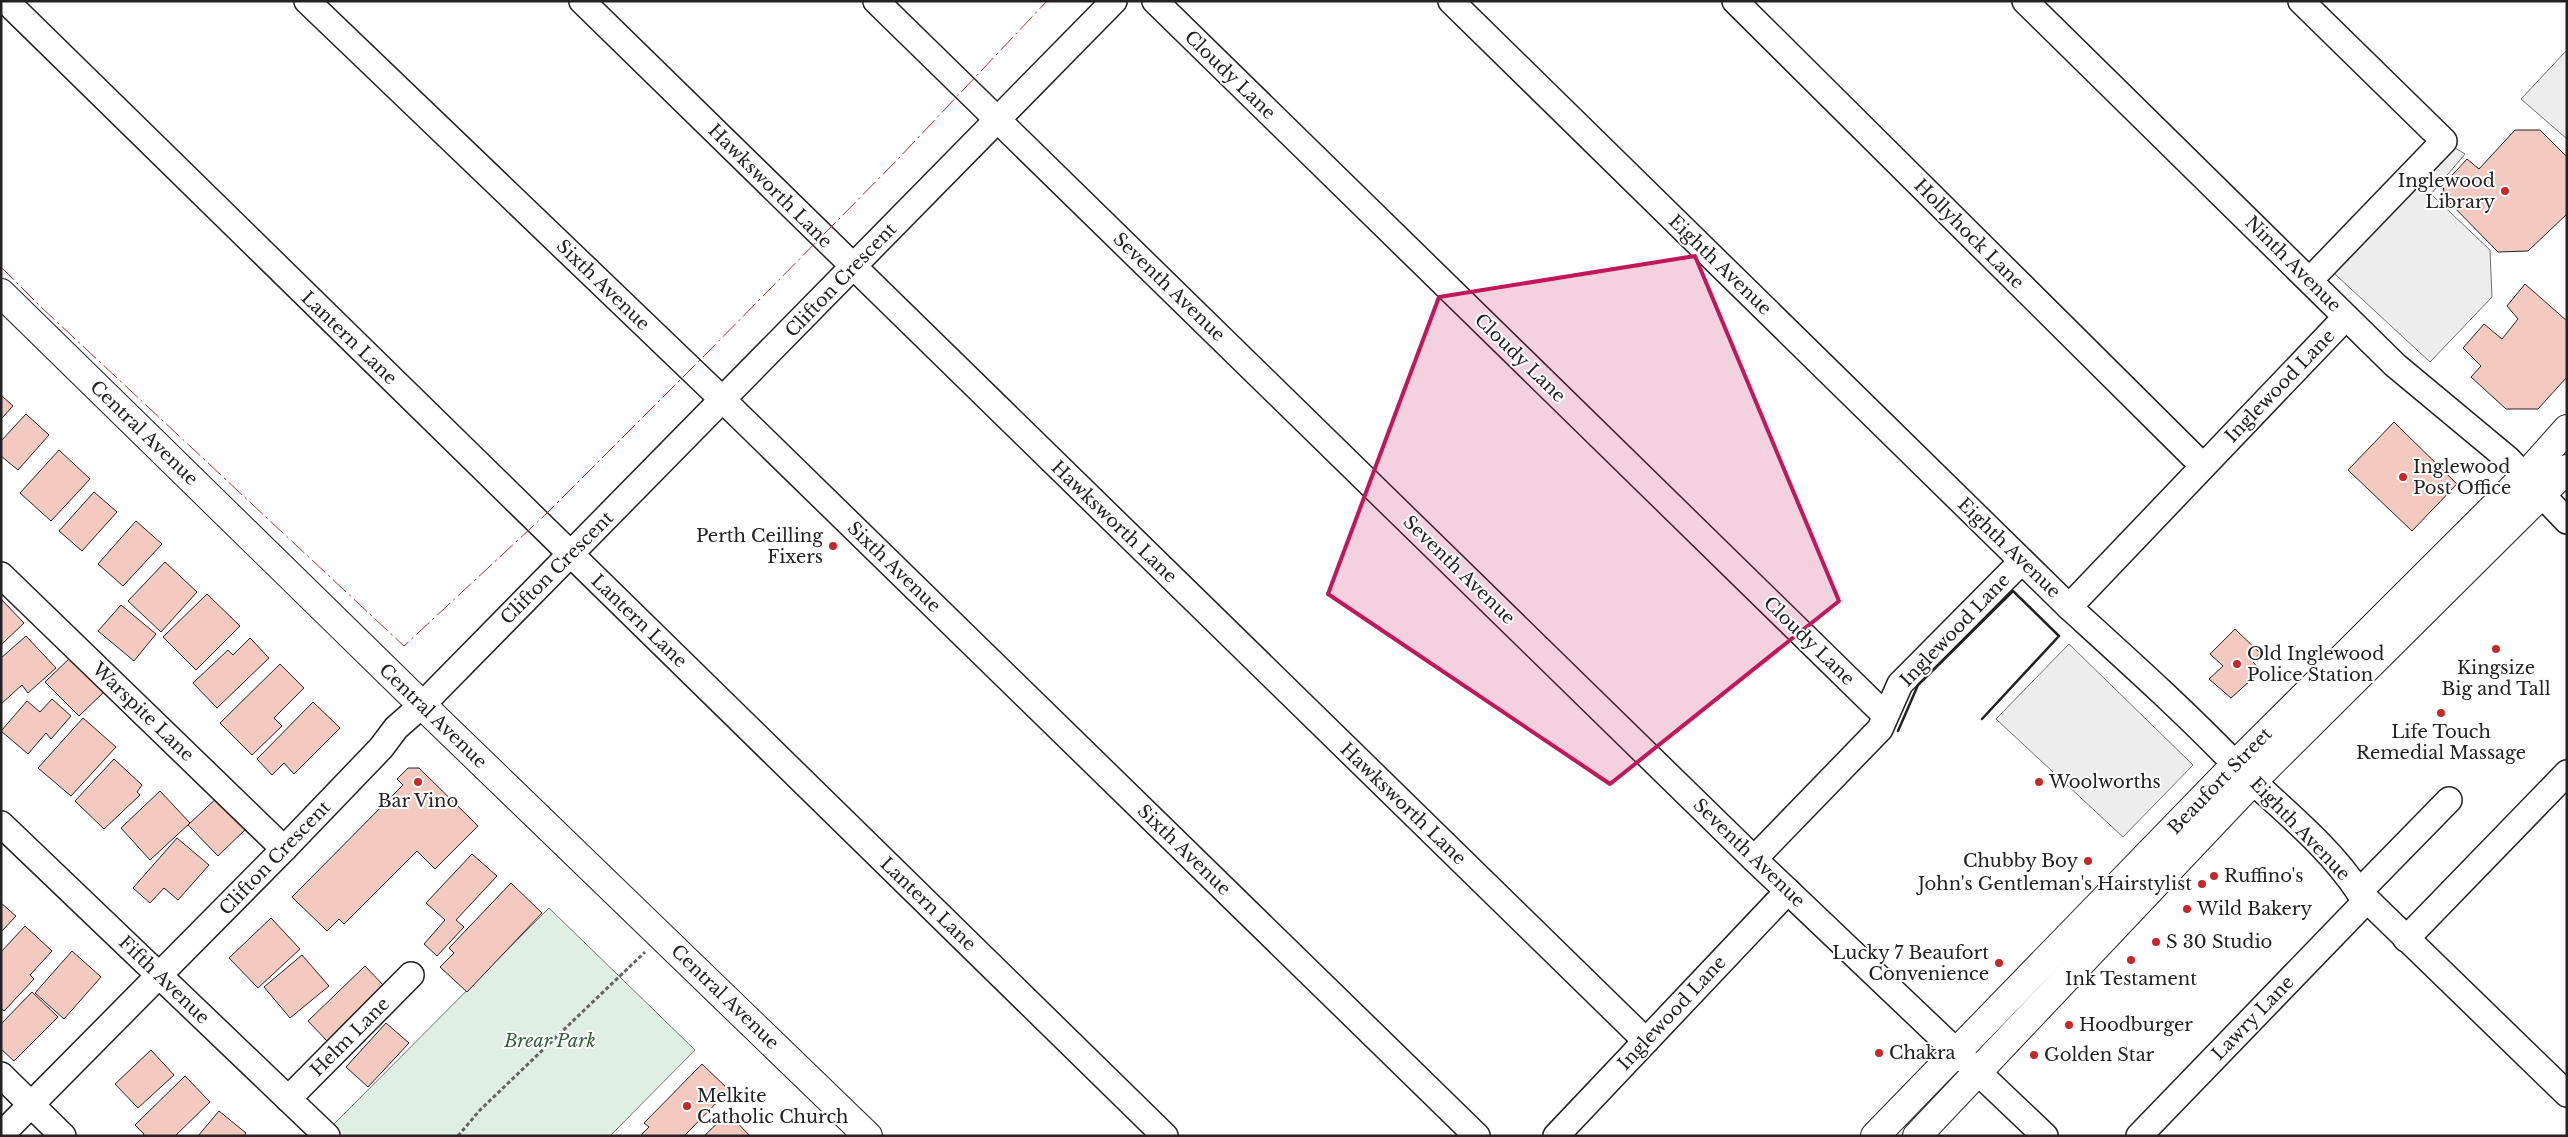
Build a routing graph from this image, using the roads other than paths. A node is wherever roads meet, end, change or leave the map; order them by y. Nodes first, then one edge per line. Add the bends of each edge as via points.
1 (6, 1) edge
2 (307, 1) edge
3 (582, 1) edge
4 (876, 1) edge
5 (1114, 1) edge
6 (1154, 1) edge
7 (1451, 1) edge
8 (1735, 1) edge
9 (2025, 1) edge
10 (2301, 1) edge
11 (998, 120) junction
12 (853, 268) junction
13 (2310, 280) junction
14 (1, 293) edge
15 (2346, 317) junction
16 (723, 400) junction
17 (2567, 429) edge
18 (2203, 466) junction
19 (2567, 469) edge
20 (2533, 486) junction
21 (2567, 521) edge
22 (571, 555) junction
23 (2022, 561) junction
24 (1, 575) edge
25 (2068, 607) junction
26 (422, 706) junction
27 (1885, 715) junction
28 (2245, 772) junction
29 (2567, 773) edge
30 (2449, 800) dead end
31 (1, 824) edge
32 (284, 849) junction
33 (1754, 859) junction
34 (1788, 891) junction
35 (2363, 896) junction
36 (2406, 939) junction
37 (159, 975) junction
38 (412, 975) dead end
39 (1646, 1041) junction
40 (1957, 1052) junction
41 (1979, 1072) junction
42 (1, 1075) edge
43 (2567, 1094) edge
44 (288, 1099) junction
45 (31, 1104) junction
46 (1, 1135) edge
47 (63, 1136) edge
48 (327, 1136) edge
49 (868, 1136) edge
50 (1165, 1136) edge
51 (1478, 1136) edge
52 (1556, 1136) edge
53 (1875, 1136) edge
54 (1916, 1136) edge
55 (2045, 1136) edge
56 (2139, 1136) edge

1 - 22 street, Lantern Lane
2 - 16 street, Sixth Avenue
3 - 12 street, Hawksworth Lane
4 - 11 street, Seventh Avenue
5 - 11 street, Clifton Crescent
6 - 27 street, Cloudy Lane
7 - 23 street, Eighth Avenue
8 - 18 street, Hollyhock Lane
9 - 13 street, Ninth Avenue
10 - 13 street via 2444,141
11 - 12 street, Clifton Crescent
11 - 33 street, Seventh Avenue
12 - 16 street, Clifton Crescent
12 - 39 street, Hawksworth Lane
13 - 15 street, Ninth Avenue
14 - 26 main road, Central Avenue
15 - 18 street, Inglewood Lane
15 - 20 street, Ninth Avenue via 2395,365
16 - 22 street, Clifton Crescent
16 - 51 street, Sixth Avenue
17 - 20 main road, Beaufort Street
18 - 25 street, Inglewood Lane
19 - 20 main road, Beaufort Street
20 - 21 street, Ninth Avenue
20 - 28 main road, Beaufort Street
22 - 26 street, Clifton Crescent
22 - 50 street, Lantern Lane
23 - 25 street, Eighth Avenue
23 - 27 street, Inglewood Lane via 1900,684
24 - 32 street, Warspite Lane
25 - 28 street, Eighth Avenue
26 - 32 street, Clifton Crescent via 396,728 381,748
26 - 49 main road, Central Avenue
27 - 33 street, Inglewood Lane via 1880,729
28 - 35 street, Eighth Avenue via 2344,868
28 - 40 main road, Beaufort Street
28 - 41 main road, Beaufort Street
29 - 36 street
30 - 35 street, Lawry Lane
31 - 37 street, Fifth Avenue
32 - 37 street, Clifton Crescent
33 - 34 street, Seventh Avenue
34 - 39 street, Inglewood Lane
34 - 40 street, Seventh Avenue
35 - 36 street, Eighth Avenue
35 - 56 street, Lawry Lane
36 - 43 street, Eighth Avenue
37 - 44 street, Fifth Avenue
37 - 45 street, Clifton Crescent
38 - 44 street, Helm Lane
39 - 52 street, Inglewood Lane
40 - 41 street, Seventh Avenue
40 - 53 main road, Beaufort Street
41 - 54 main road, Beaufort Street
41 - 55 street, Seventh Avenue
42 - 45 street
44 - 48 street, Fifth Avenue
45 - 46 street, Clifton Crescent
45 - 47 street

